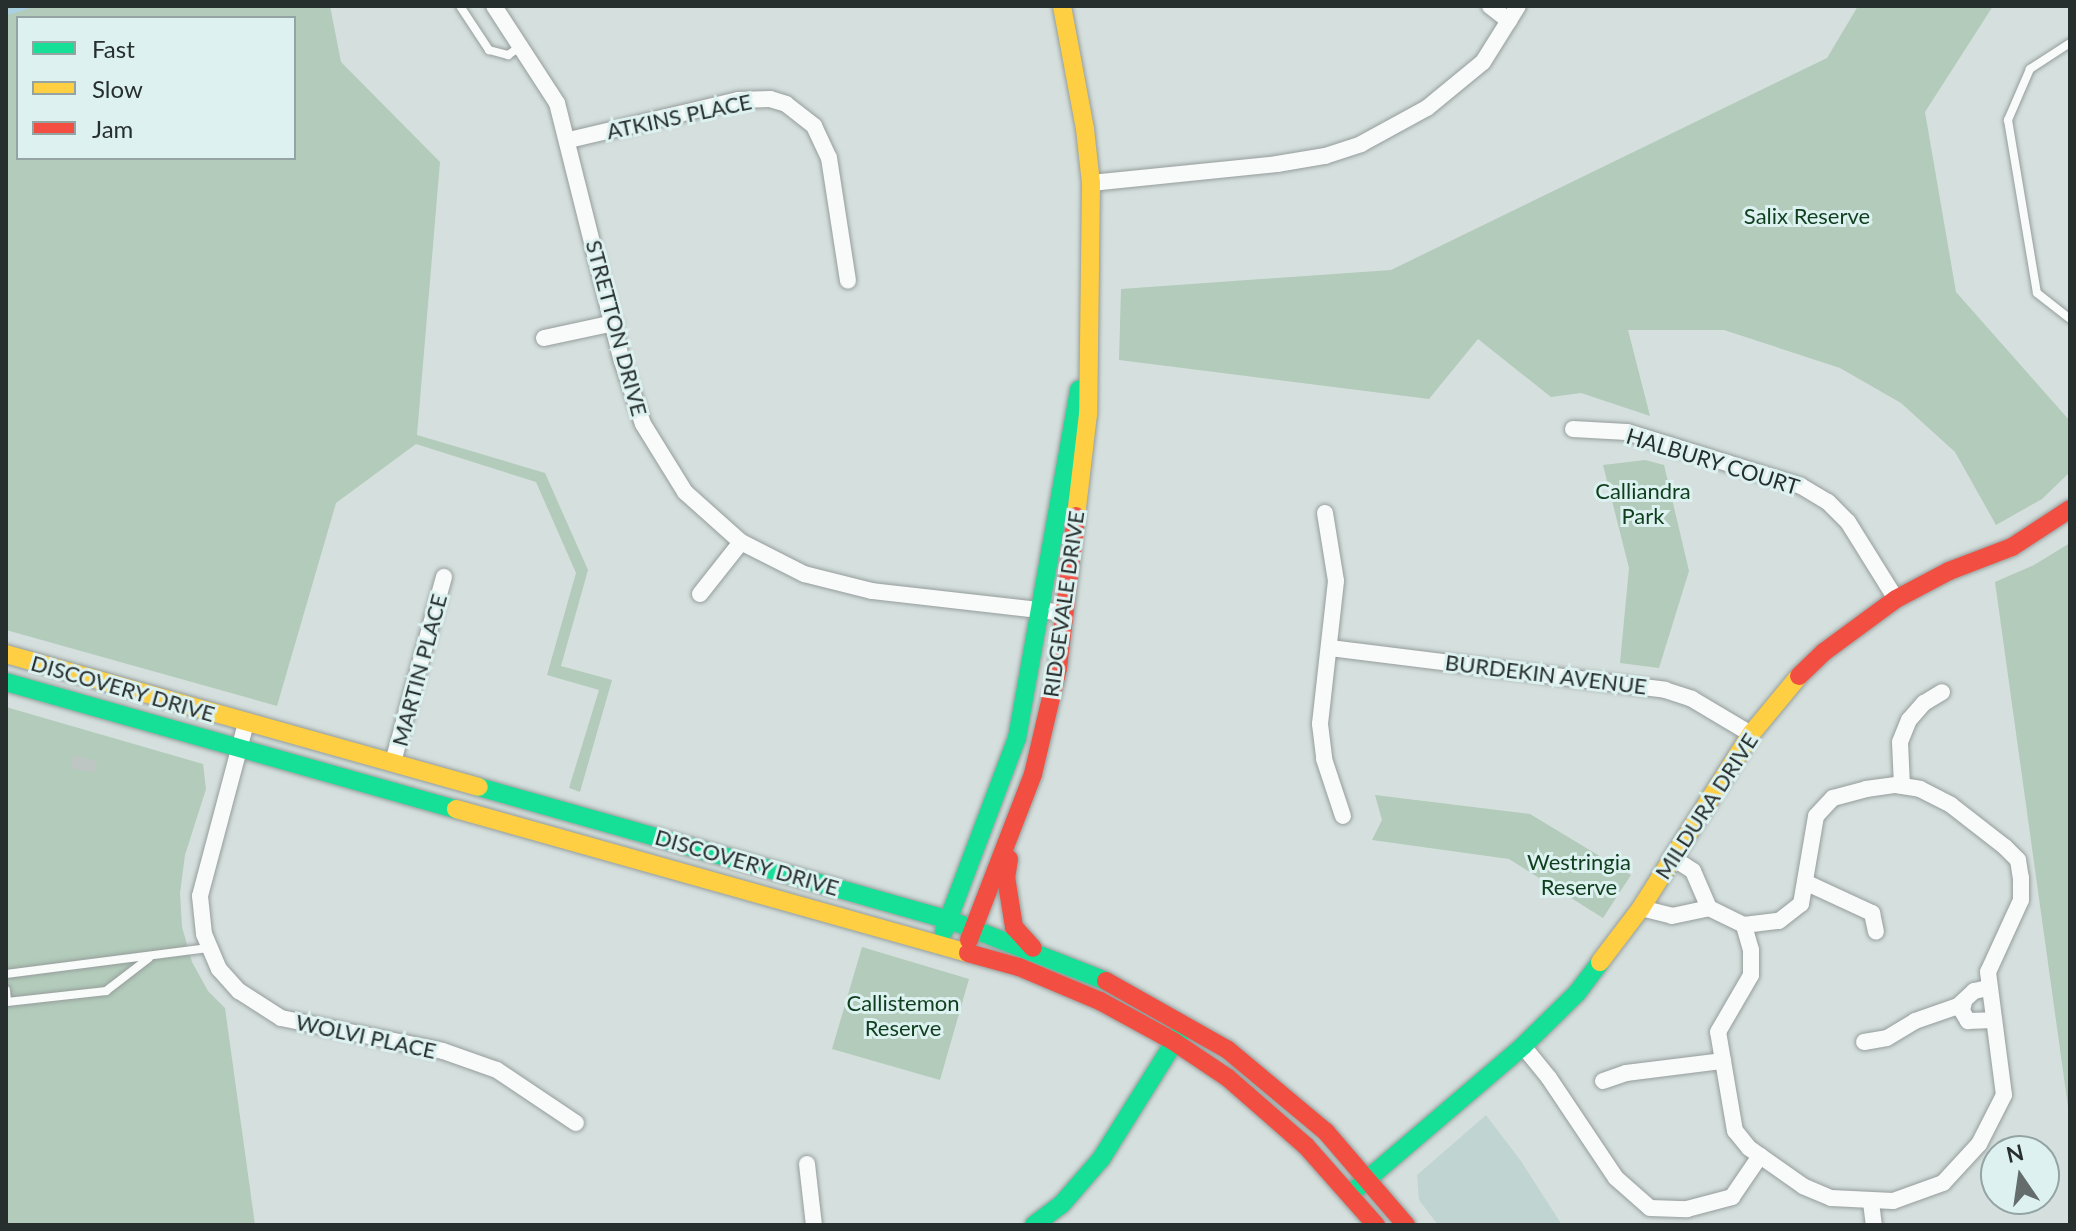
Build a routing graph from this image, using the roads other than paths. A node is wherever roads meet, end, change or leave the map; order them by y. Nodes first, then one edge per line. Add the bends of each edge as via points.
1 (460, 6) edge
2 (494, 6) edge
3 (1062, 6) edge
4 (1490, 6) edge
5 (1514, 13) edge
6 (2070, 43) edge
7 (521, 46) junction
8 (569, 140) junction
9 (1091, 183) junction
10 (848, 281) dead end
11 (2070, 319) edge
12 (614, 323) junction
13 (1090, 337) junction
14 (544, 338) dead end
15 (1573, 429) dead end
16 (2070, 509) edge
17 (1325, 513) dead end
18 (741, 542) junction
19 (444, 577) dead end
20 (700, 594) dead end
21 (1896, 599) junction
22 (1039, 610) junction
23 (1064, 613) junction
24 (1330, 648) junction
25 (6, 654) edge
26 (6, 682) edge
27 (1942, 692) dead end
28 (246, 723) junction
29 (1751, 734) junction
30 (239, 750) junction
31 (393, 762) junction
32 (1902, 786) junction
33 (1343, 816) dead end
34 (1014, 830) junction
35 (1673, 858) junction
36 (1807, 883) junction
37 (1641, 908) junction
38 (1709, 908) junction
39 (947, 919) junction
40 (1744, 925) junction
41 (973, 928) junction
42 (1876, 932) dead end
43 (939, 946) junction
44 (208, 948) junction
45 (1036, 951) junction
46 (966, 953) junction
47 (146, 958) junction
48 (6, 974) edge
49 (1988, 988) junction
50 (6, 990) edge
51 (1964, 1002) junction
52 (1993, 1020) junction
53 (1188, 1023) junction
54 (1173, 1041) junction
55 (1864, 1042) dead end
56 (1523, 1046) junction
57 (1723, 1061) junction
58 (1603, 1081) dead end
59 (576, 1123) dead end
60 (1760, 1156) junction
61 (807, 1164) dead end
62 (1368, 1178) junction
63 (1351, 1193) junction
64 (1871, 1202) junction
65 (814, 1225) edge
66 (1034, 1225) edge
67 (1376, 1225) edge
68 (1406, 1225) edge
69 (1874, 1225) edge

1 - 7 lane via 495,54 508,55
2 - 7 street, STRETTON DRIVE
3 - 9 main road, RIDGEVALE DRIVE
4 - 5 street
5 - 9 street via 1483,62 1452,89 1361,144 1277,164
6 - 11 lane via 2030,69 2008,120 2037,293
7 - 8 street, STRETTON DRIVE via 557,103
8 - 10 street, ATKINS PLACE via 738,100 786,104 814,126 829,158
8 - 12 street, STRETTON DRIVE
9 - 13 main road, RIDGEVALE DRIVE
12 - 14 street
12 - 18 street, STRETTON DRIVE via 643,424 664,463 694,501
13 - 22 main road, RIDGEVALE DRIVE
13 - 23 main road, RIDGEVALE DRIVE via 1088,414
15 - 21 street, HALBURY COURT via 1627,432 1801,486 1848,522
16 - 21 main road, MILDURA DRIVE via 2012,547
17 - 24 street via 1336,581
18 - 20 street
18 - 22 street, STRETTON DRIVE via 777,563 837,584
19 - 31 street, MARTIN PLACE
21 - 29 main road, MILDURA DRIVE via 1824,652
22 - 23 street, STRETTON DRIVE
22 - 39 main road, RIDGEVALE DRIVE via 1017,738
23 - 34 main road, RIDGEVALE DRIVE via 1058,668
24 - 29 street, BURDEKIN AVENUE via 1665,690 1692,699
24 - 33 street via 1320,724 1324,759
25 - 28 main road, DISCOVERY DRIVE
26 - 30 main road, DISCOVERY DRIVE
27 - 32 street via 1909,720 1900,742
28 - 30 street, WOLVI PLACE
28 - 31 main road, DISCOVERY DRIVE
29 - 35 main road, MILDURA DRIVE
30 - 43 main road, DISCOVERY DRIVE
30 - 44 street, WOLVI PLACE via 200,896
31 - 39 main road, DISCOVERY DRIVE
32 - 36 street via 1833,798 1816,816
32 - 49 street via 1951,805 2018,860 2021,900 1988,972
34 - 41 main road, RIDGEVALE DRIVE
34 - 45 main road via 1006,877 1011,912 1018,934
35 - 37 main road, MILDURA DRIVE
35 - 38 street via 1693,871
36 - 40 street via 1801,904 1779,921
36 - 42 street via 1872,913
37 - 38 street via 1672,916
37 - 56 main road, MILDURA DRIVE via 1577,993
38 - 40 street
39 - 41 main road, DISCOVERY DRIVE
39 - 43 main road, RIDGEVALE DRIVE
40 - 57 street via 1751,975 1718,1032
41 - 45 main road, DISCOVERY DRIVE
41 - 46 main road, RIDGEVALE DRIVE
43 - 46 main road, DISCOVERY DRIVE
44 - 47 lane
44 - 59 street, WOLVI PLACE via 239,991 281,1018 443,1051 484,1065
45 - 53 main road, DISCOVERY DRIVE
46 - 54 main road, DISCOVERY DRIVE via 1019,967 1100,1001
47 - 48 lane
47 - 50 lane via 106,991 7,1002
49 - 51 street via 1974,991
49 - 52 street
51 - 52 street via 1968,1021
51 - 55 street via 1887,1038
52 - 64 street via 2004,1095 1979,1144 1943,1183 1893,1201
53 - 54 main road
53 - 62 main road, DISCOVERY DRIVE via 1289,1098
54 - 63 main road, DISCOVERY DRIVE via 1251,1095
54 - 66 main road via 1101,1159 1061,1205
56 - 60 street via 1616,1178 1650,1208 1687,1209 1732,1197
56 - 62 main road, MILDURA DRIVE
57 - 58 street via 1626,1073
57 - 60 street via 1735,1131
60 - 64 street via 1831,1198
61 - 65 street
62 - 63 main road, MILDURA DRIVE
62 - 68 main road, DISCOVERY DRIVE
63 - 67 main road, DISCOVERY DRIVE
64 - 69 street

